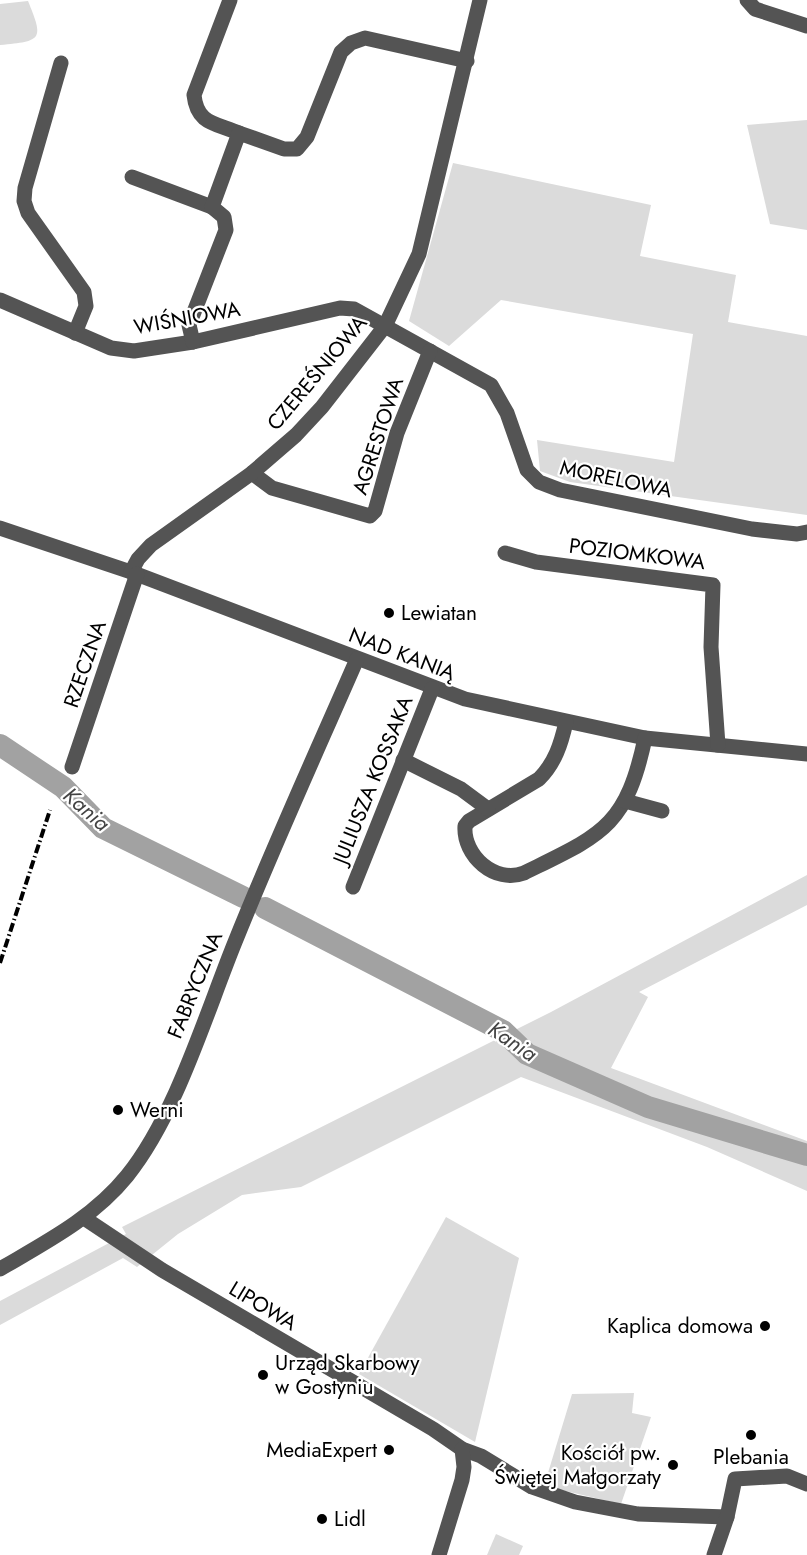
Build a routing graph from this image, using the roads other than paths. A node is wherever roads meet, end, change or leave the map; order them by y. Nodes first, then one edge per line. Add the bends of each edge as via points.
1 (230, 0) edge
2 (480, 0) edge
3 (747, 0) edge
4 (807, 26) edge
5 (466, 61) junction
6 (62, 63) dead end
7 (239, 133) junction
8 (132, 177) dead end
9 (213, 207) junction
10 (0, 300) edge
11 (385, 326) junction
12 (75, 333) junction
13 (193, 342) junction
14 (430, 351) junction
15 (252, 473) junction
16 (0, 528) edge
17 (807, 532) edge
18 (506, 553) dead end
19 (134, 573) junction
20 (357, 659) junction
21 (432, 689) junction
22 (566, 722) junction
23 (645, 738) junction
24 (718, 745) junction
25 (807, 754) edge
26 (403, 760) junction
27 (72, 767) dead end
28 (625, 801) junction
29 (488, 808) junction
30 (662, 811) dead end
31 (353, 887) dead end
32 (84, 1218) junction
33 (0, 1269) edge
34 (462, 1449) junction
35 (807, 1484) edge
36 (727, 1517) junction
37 (439, 1555) edge
38 (714, 1555) edge

1 - 7 street via 194,95 201,117
2 - 5 street, CZEREŚNIOWA
3 - 4 street via 755,9
5 - 7 street via 365,38 341,52 307,137 297,148 284,149
5 - 11 street, CZEREŚNIOWA via 419,254
6 - 12 street via 24,188 24,201 28,213 84,292 86,306
7 - 9 street
8 - 9 street
9 - 13 street via 224,217 226,230 189,325
10 - 12 street, WIŚNIOWA
11 - 13 street, WIŚNIOWA via 366,313 340,308
11 - 14 street, MORELOWA
11 - 15 street, CZEREŚNIOWA via 322,407
12 - 13 street, WIŚNIOWA via 111,348 134,351
14 - 15 street, AGRESTOWA via 370,516 272,488
14 - 17 street, MORELOWA via 491,385 507,413 527,470 539,482 560,490 720,523 775,532
15 - 19 street, CZEREŚNIOWA via 151,545 138,559
16 - 19 street, NAD KANIĄ
18 - 24 street, POZIOMKOWA via 536,562 713,585 711,647
19 - 20 street, NAD KANIĄ
19 - 27 street, RZECZNA
20 - 21 street, NAD KANIĄ
20 - 32 street, FABRYCZNA via 242,924 166,1114 127,1176
21 - 22 street, NAD KANIĄ
21 - 26 street, JULIUSZA KOSSAKA
22 - 23 street, NAD KANIĄ
22 - 29 street via 548,770
23 - 24 street, NAD KANIĄ
23 - 28 street
24 - 25 street, NAD KANIĄ
26 - 29 street via 461,789
26 - 31 street, JULIUSZA KOSSAKA
28 - 29 street via 596,836 514,877 486,867 467,844 465,826
28 - 30 street
32 - 33 street, FABRYCZNA
32 - 34 street, LIPOWA via 162,1270
34 - 36 street, LIPOWA via 532,1487 575,1502 646,1515
34 - 37 street via 462,1480
35 - 36 street via 787,1476 735,1479
36 - 38 street

